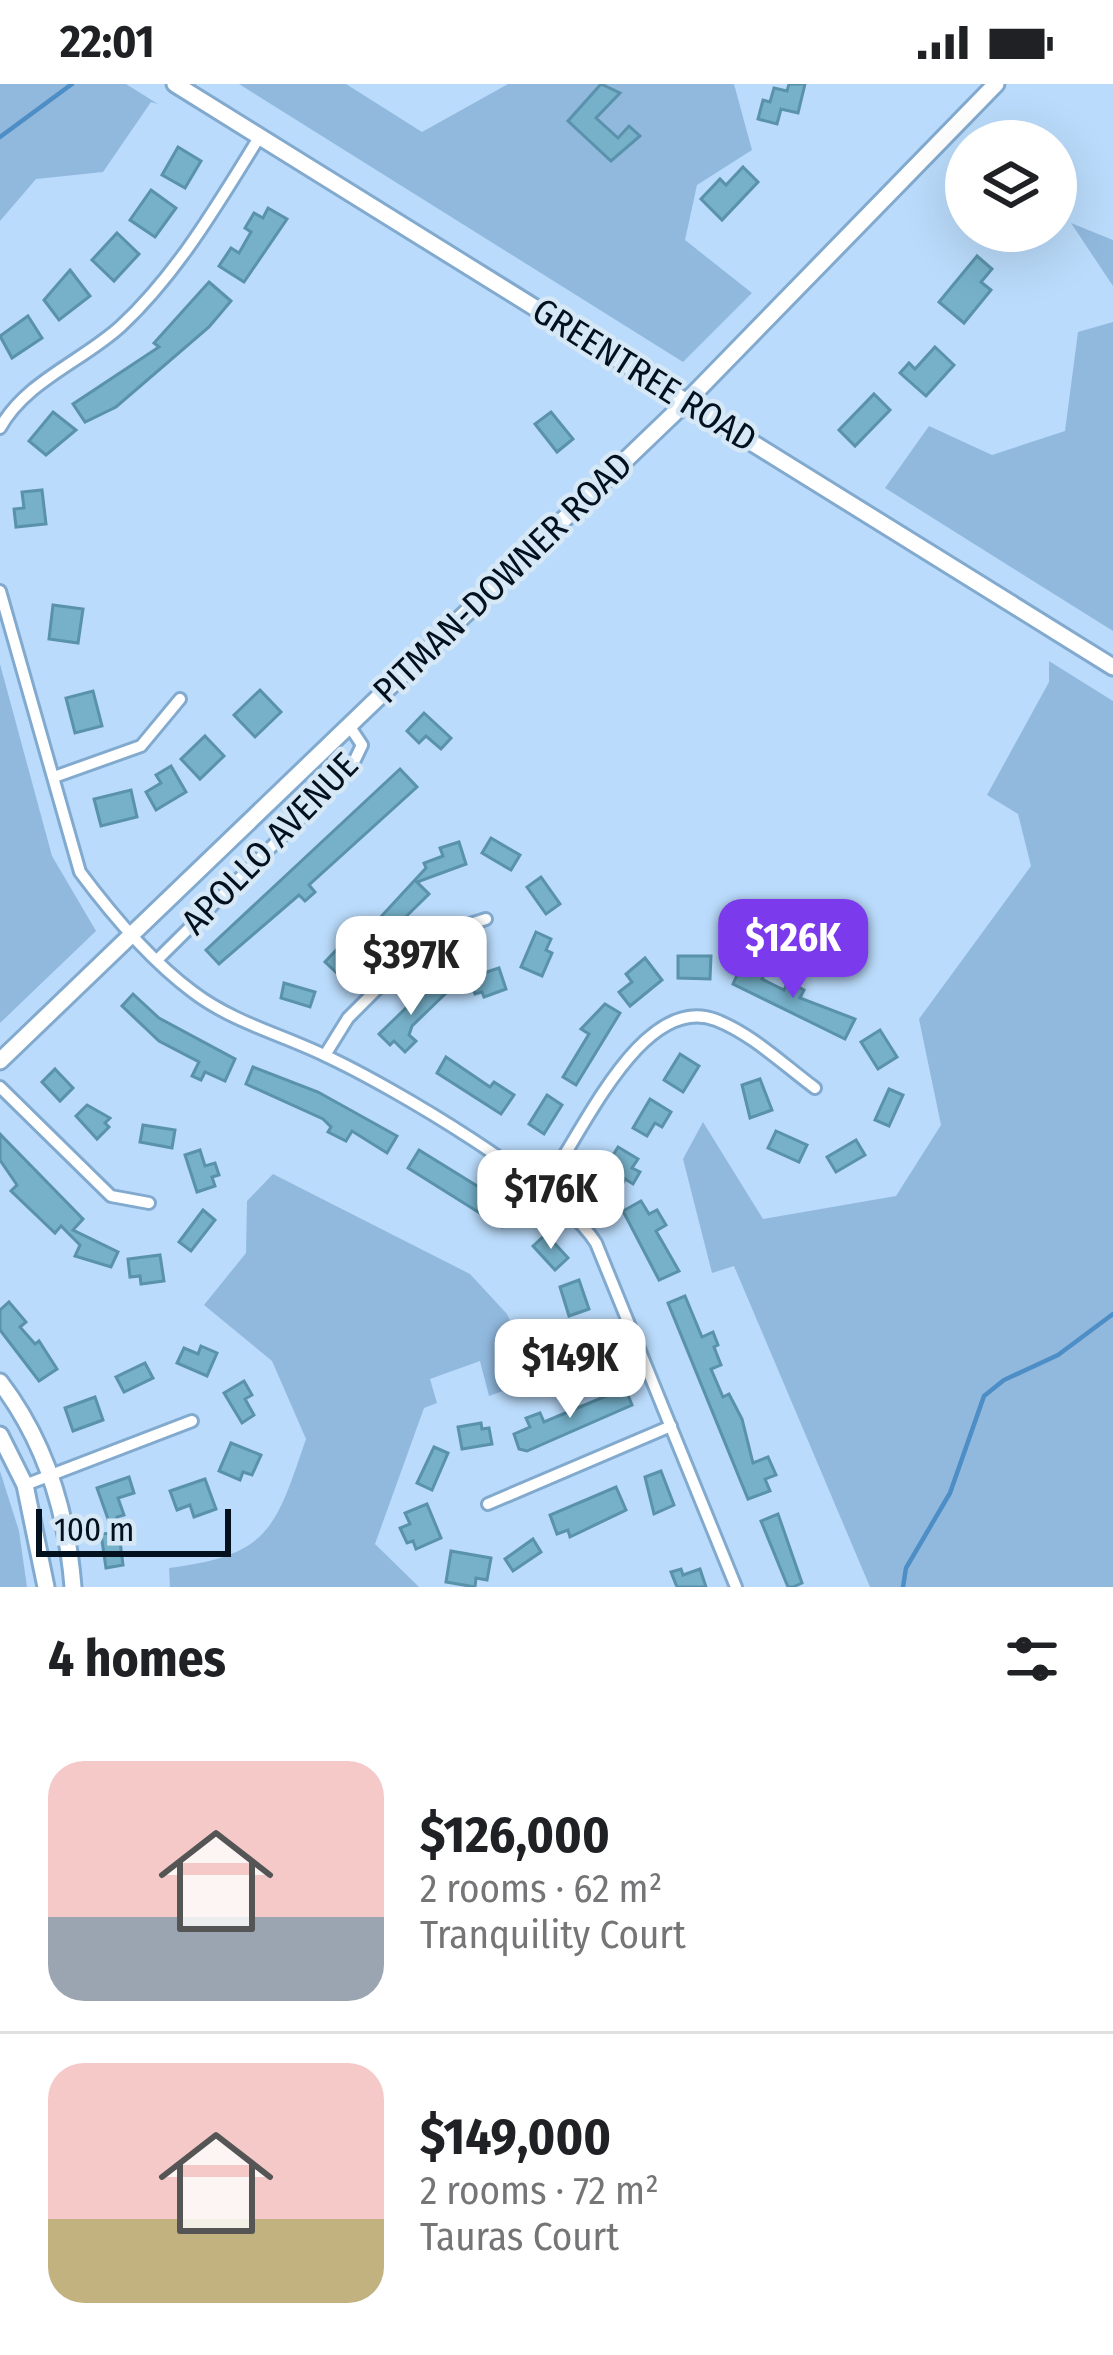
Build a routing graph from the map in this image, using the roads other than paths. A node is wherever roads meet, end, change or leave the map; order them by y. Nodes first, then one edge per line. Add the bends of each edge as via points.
1 (175, 84) edge
2 (996, 84) edge
3 (260, 136) junction
4 (688, 400) junction
5 (0, 428) edge
6 (0, 591) edge
7 (1113, 667) edge
8 (180, 699) dead end
9 (348, 724) junction
10 (54, 777) junction
11 (486, 919) dead end
12 (132, 934) junction
13 (158, 959) junction
14 (325, 1055) junction
15 (0, 1061) edge
16 (0, 1087) edge
17 (815, 1088) dead end
18 (542, 1189) junction
19 (149, 1203) dead end
20 (0, 1382) edge
21 (192, 1421) dead end
22 (671, 1426) junction
23 (0, 1435) edge
24 (50, 1475) junction
25 (26, 1486) junction
26 (488, 1504) dead end
27 (46, 1587) edge
28 (73, 1587) edge
29 (736, 1587) edge

1 - 3 street, GREENTREE ROAD
2 - 4 street, PITMAN-DOWNER ROAD
3 - 4 street, GREENTREE ROAD
3 - 5 street via 216,207 120,327 30,393
4 - 7 street, GREENTREE ROAD
4 - 9 street, PITMAN-DOWNER ROAD
6 - 10 street
8 - 10 street via 141,746
9 - 12 street, PITMAN-DOWNER ROAD
9 - 13 street, APOLLO AVENUE via 362,745 351,768
10 - 12 street via 80,872
11 - 14 street via 429,937 348,1018
12 - 13 street
12 - 15 street, PITMAN-DOWNER ROAD
13 - 14 street via 231,1016
14 - 18 street
16 - 19 street via 111,1196
17 - 18 street via 710,1017 663,1022 634,1051
18 - 22 street via 571,1209 596,1243
20 - 24 street
21 - 24 street
22 - 26 street
22 - 29 street
23 - 25 street
24 - 25 street
24 - 28 street
25 - 27 street

